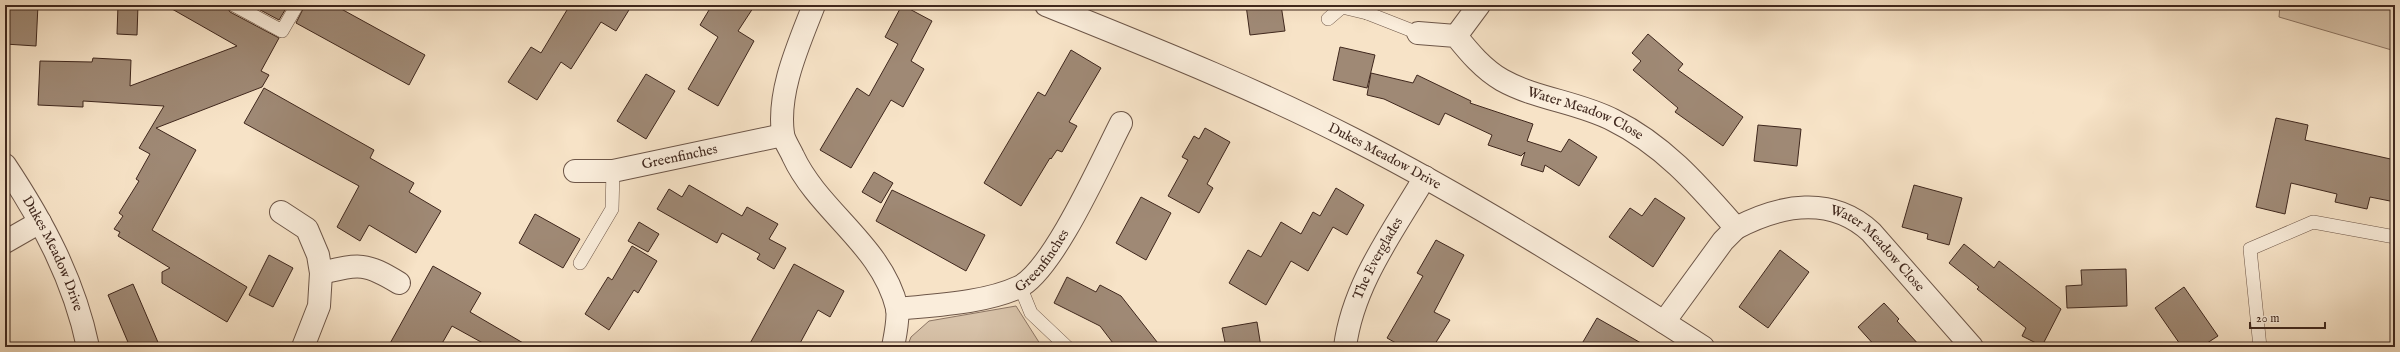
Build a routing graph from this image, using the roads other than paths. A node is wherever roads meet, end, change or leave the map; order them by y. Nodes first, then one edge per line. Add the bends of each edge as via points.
1 (234, 5) edge
2 (297, 5) edge
3 (814, 5) edge
4 (1046, 5) edge
5 (1479, 5) edge
6 (1366, 9) edge
7 (1328, 19) dead end
8 (1418, 33) joint
9 (1456, 36) junction
10 (1121, 123) dead end
11 (783, 135) junction
12 (5, 165) edge
13 (575, 171) dead end
14 (613, 171) junction
15 (1425, 177) junction
16 (280, 212) dead end
17 (40, 222) junction
18 (1736, 228) junction
19 (2395, 237) edge
20 (5, 242) edge
21 (580, 263) dead end
22 (322, 273) junction
23 (399, 283) dead end
24 (1020, 286) junction
25 (897, 309) junction
26 (1664, 322) junction
27 (88, 347) edge
28 (303, 347) edge
29 (893, 347) edge
30 (1067, 347) edge
31 (1345, 347) edge
32 (1703, 347) edge
33 (1972, 347) edge
34 (2260, 347) edge

1 - 2 lane via 282,31
3 - 11 street via 784,92
4 - 15 street, Dukes Meadow Drive via 1203,68 1352,138
5 - 9 street
6 - 7 lane via 1342,7
6 - 8 lane
8 - 9 street
9 - 18 street, Water Meadow Close via 1486,68 1502,80 1518,88 1562,100 1613,119 1649,141 1686,171
10 - 24 street, Greenfinches via 1052,254 1033,277
11 - 14 street, Greenfinches
11 - 25 street via 798,168 812,188 856,236 882,272
12 - 17 street, Dukes Meadow Drive
13 - 14 street, Greenfinches
14 - 21 lane via 612,209
15 - 26 street, Dukes Meadow Drive
15 - 31 street, The Everglades via 1361,289 1351,316
16 - 22 street via 307,229 318,255
17 - 20 street
17 - 27 street, Dukes Meadow Drive via 74,292
18 - 26 street, Water Meadow Close via 1723,241
18 - 33 street, Water Meadow Close via 1770,213 1793,208 1812,206 1842,212 1871,232
19 - 34 lane via 2313,222 2250,249
22 - 23 street via 358,265 376,268
22 - 28 street via 319,306
24 - 25 street, Greenfinches via 976,298
24 - 30 lane via 1031,313
25 - 29 street
26 - 32 street, Dukes Meadow Drive

